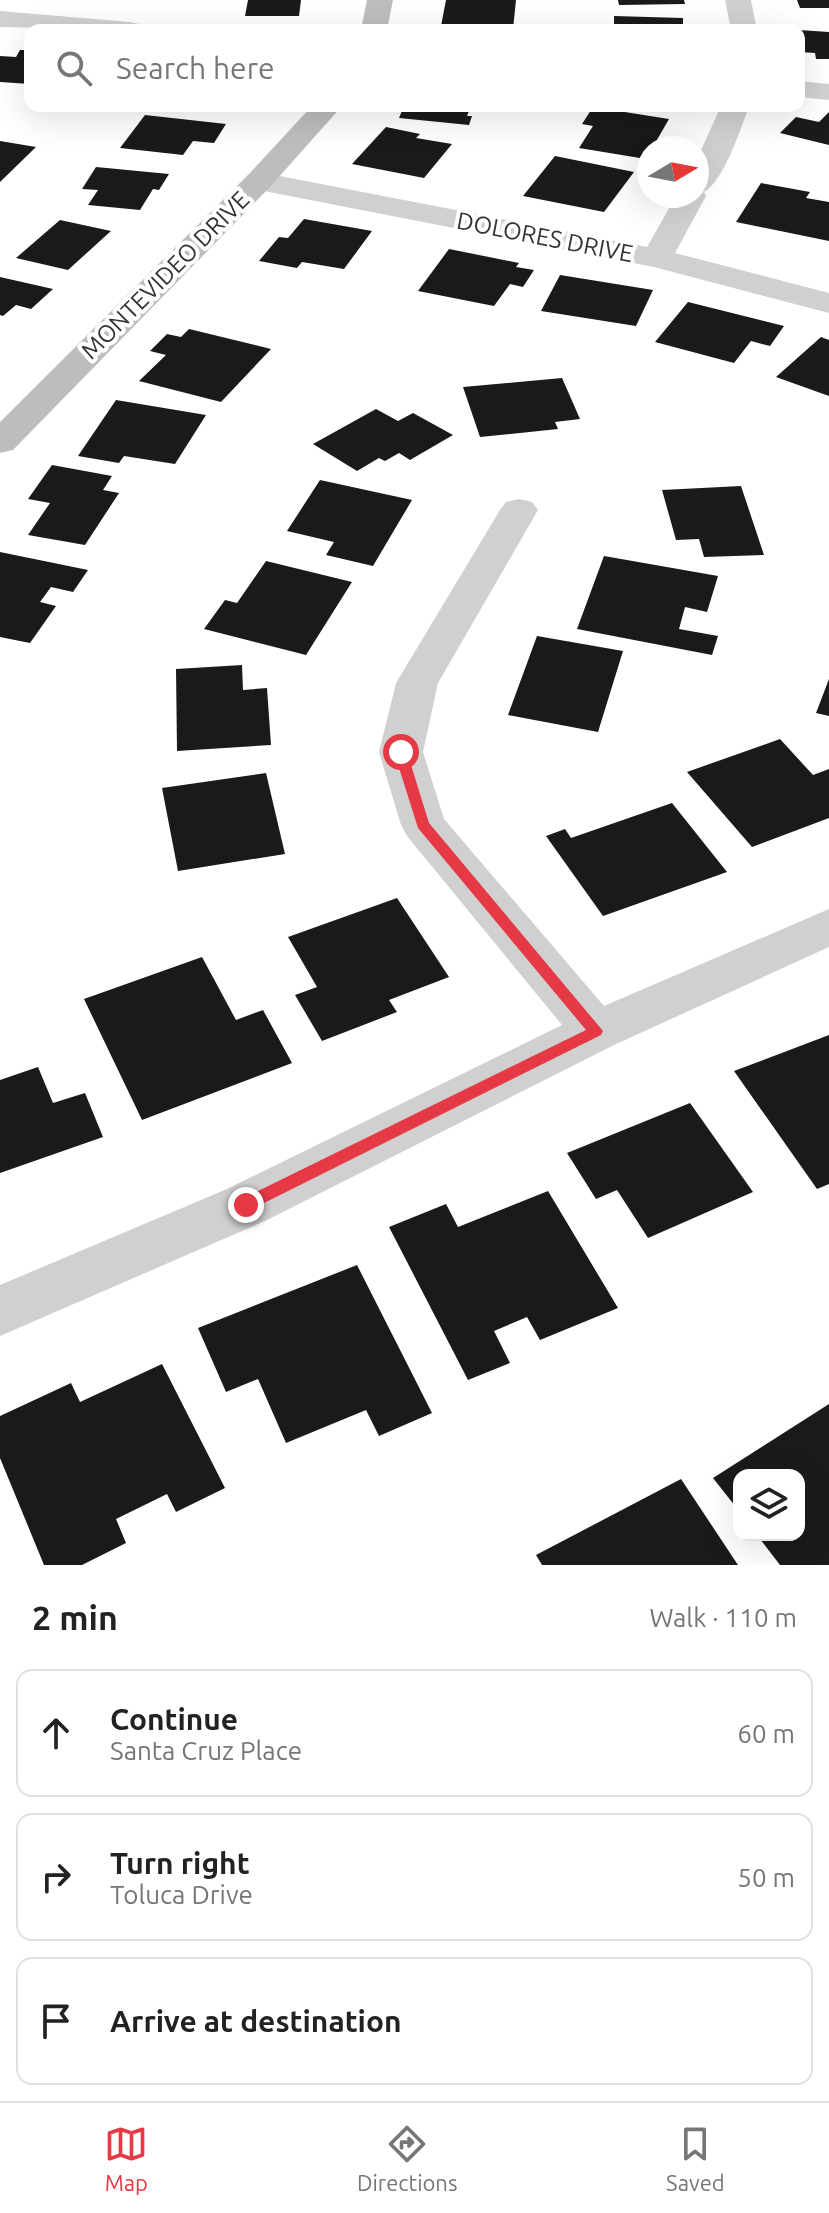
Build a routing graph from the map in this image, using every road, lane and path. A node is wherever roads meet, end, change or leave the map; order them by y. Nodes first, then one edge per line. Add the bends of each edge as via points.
1 (380, 0) edge
2 (738, 0) edge
3 (10, 13) edge
4 (88, 24) edge
5 (375, 24) edge
6 (744, 24) edge
7 (805, 90) edge
8 (829, 92) edge
9 (322, 112) edge
10 (733, 112) edge
11 (709, 164) edge
12 (259, 181) junction
13 (684, 208) edge
14 (656, 258) junction
15 (829, 303) edge
16 (0, 442) edge
17 (519, 510) dead end
18 (829, 927) edge
19 (596, 1031) junction
20 (0, 1311) edge

1 - 5 street
2 - 6 street
3 - 4 street
7 - 8 street
9 - 12 street, MONTEVIDEO DRIVE
10 - 11 street
12 - 14 street, DOLORES DRIVE
12 - 16 street, MONTEVIDEO DRIVE
13 - 14 street
14 - 15 street, DOLORES DRIVE
17 - 19 street via 417,683 401,752 423,825
18 - 19 street
19 - 20 street via 246,1205

